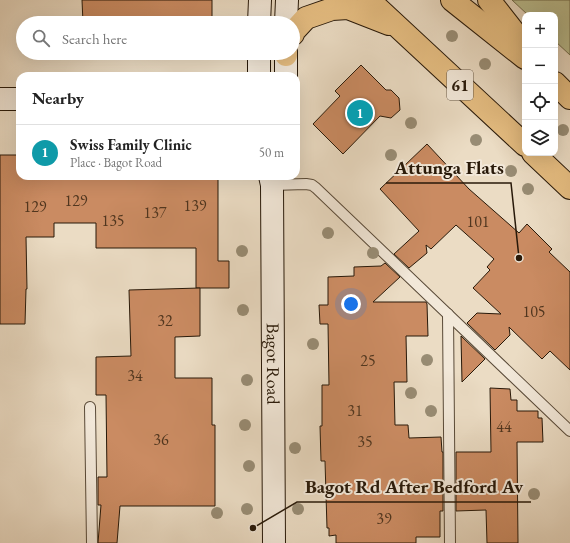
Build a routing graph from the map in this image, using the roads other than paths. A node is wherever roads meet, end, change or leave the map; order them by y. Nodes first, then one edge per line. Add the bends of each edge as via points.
1 (260, 0) edge
2 (287, 0) edge
3 (369, 0) edge
4 (452, 0) edge
5 (490, 0) edge
6 (259, 16) edge
7 (286, 16) edge
8 (300, 24) edge
9 (399, 28) junction
10 (522, 42) edge
11 (522, 56) edge
12 (259, 60) edge
13 (286, 60) edge
14 (258, 72) edge
15 (286, 72) edge
16 (556, 84) edge
17 (570, 98) edge
18 (0, 99) edge
19 (16, 99) edge
20 (522, 142) edge
21 (536, 156) edge
22 (272, 180) edge
23 (279, 180) edge
24 (570, 188) edge
25 (448, 314) junction
26 (90, 407) dead end
27 (570, 431) edge
28 (92, 543) edge
29 (274, 543) edge
30 (450, 543) edge

1 - 6 main road
2 - 7 main road
3 - 9 main road, 61
4 - 11 main road
5 - 10 main road
8 - 9 main road via 306,18 332,9 348,8
9 - 20 main road, 61
12 - 14 main road
13 - 15 main road
16 - 17 main road
18 - 19 main road
21 - 24 main road
22 - 29 main road, Bagot Road
23 - 25 lane via 314,187
25 - 27 lane
25 - 30 lane
26 - 28 lane

